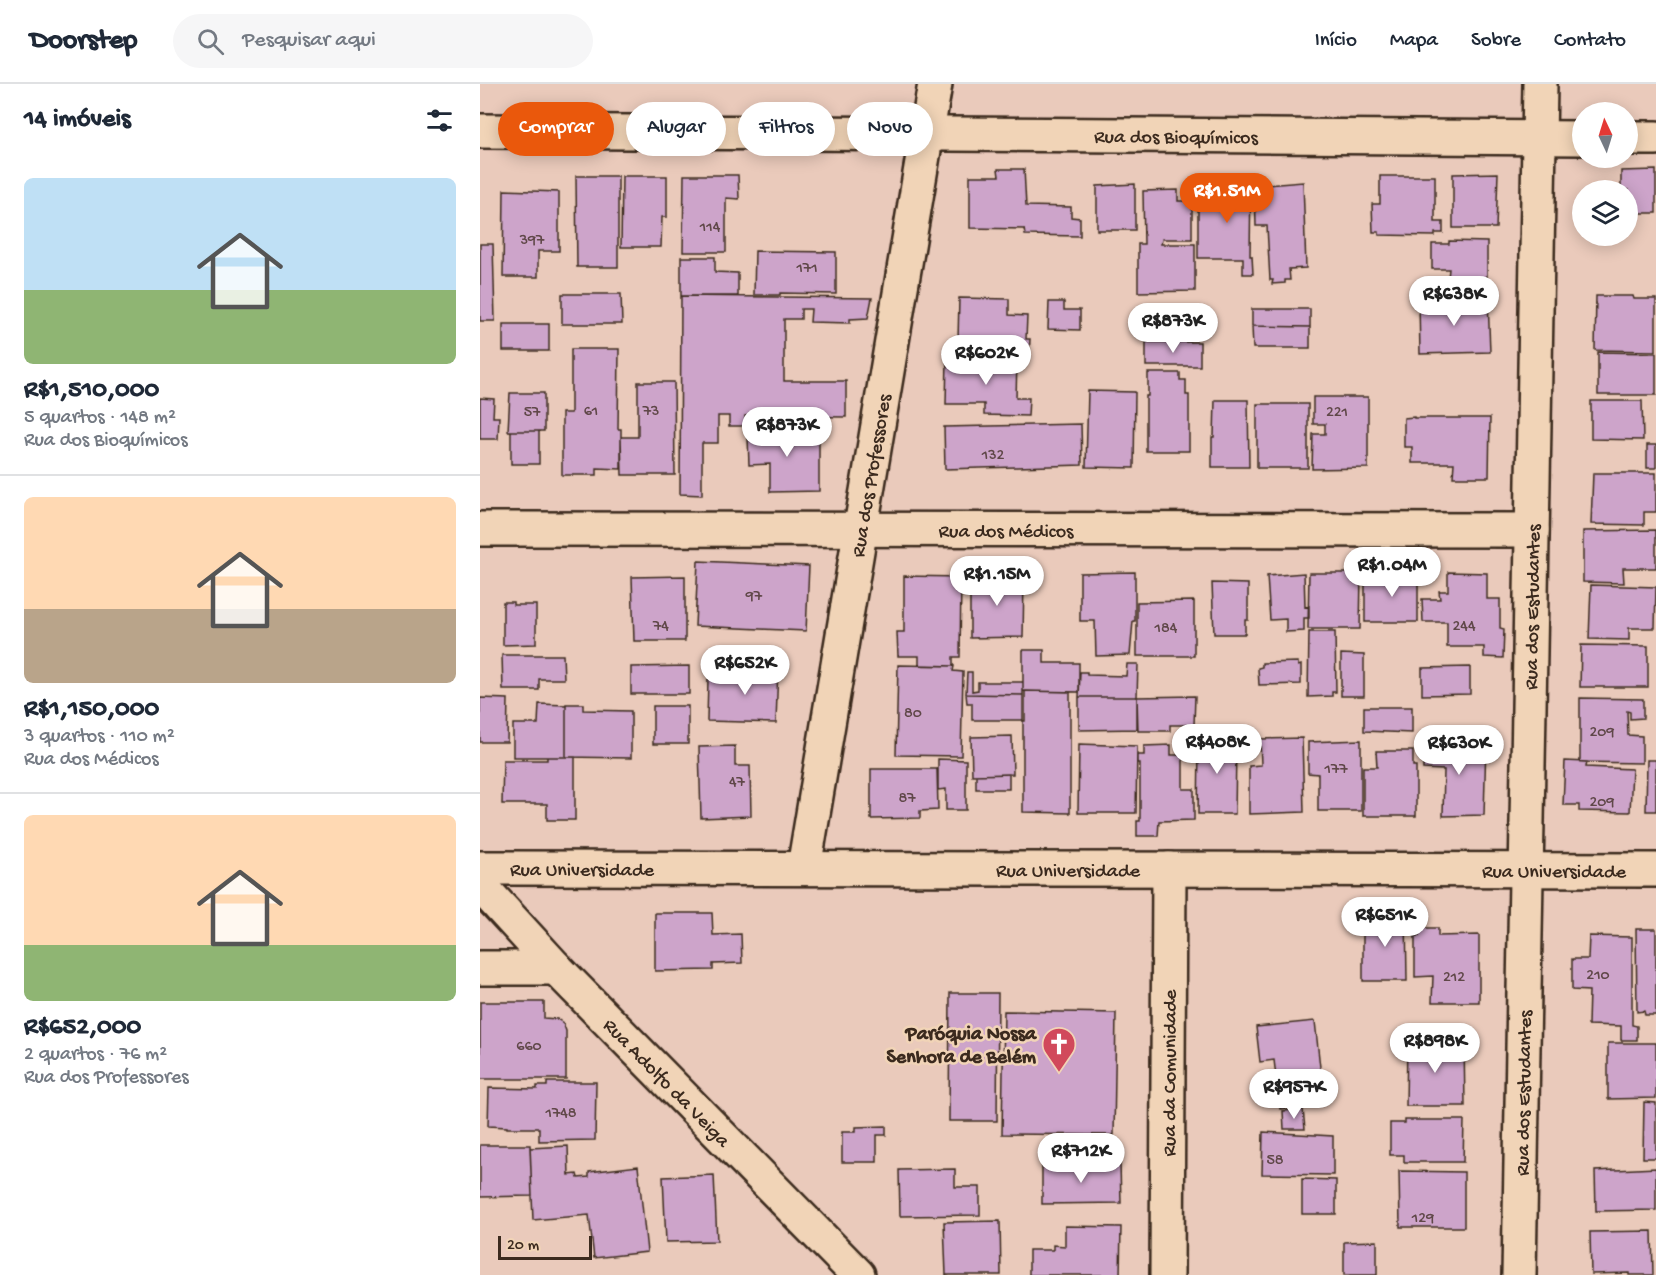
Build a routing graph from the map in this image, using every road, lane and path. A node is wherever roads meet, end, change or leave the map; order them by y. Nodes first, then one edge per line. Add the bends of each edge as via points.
1 (935, 84) edge
2 (1539, 84) edge
3 (932, 102) edge
4 (480, 131) edge
5 (847, 133) edge
6 (933, 134) edge
7 (1539, 137) junction
8 (1572, 138) edge
9 (1638, 138) edge
10 (1656, 138) edge
11 (922, 156) edge
12 (480, 529) edge
13 (860, 529) junction
14 (1532, 530) junction
15 (480, 868) edge
16 (804, 868) junction
17 (1168, 869) junction
18 (1526, 870) junction
19 (1656, 870) edge
20 (480, 885) edge
21 (480, 968) edge
22 (556, 968) junction
23 (858, 1275) edge
24 (1167, 1275) edge
25 (1519, 1275) edge

1 - 3 street, Rua dos Professores
2 - 7 street, Rua dos Estudantes
4 - 5 street, Rua dos Bioquímicos
6 - 7 street, Rua dos Bioquímicos
7 - 8 street, Rua dos Bioquímicos
7 - 14 street, Rua dos Estudantes
9 - 10 street
11 - 13 street, Rua dos Professores
12 - 13 street, Rua dos Médicos
13 - 14 street, Rua dos Médicos
13 - 16 street, Rua dos Professores
14 - 18 street, Rua dos Estudantes
15 - 16 street, Rua Universidade
16 - 17 street, Rua Universidade
17 - 18 street, Rua Universidade
17 - 24 street, Rua da Comunidade
18 - 19 street, Rua Universidade
18 - 25 street, Rua dos Estudantes
20 - 22 street, Rua Adolfo da Veiga
21 - 22 street
22 - 23 street, Rua Adolfo da Veiga

